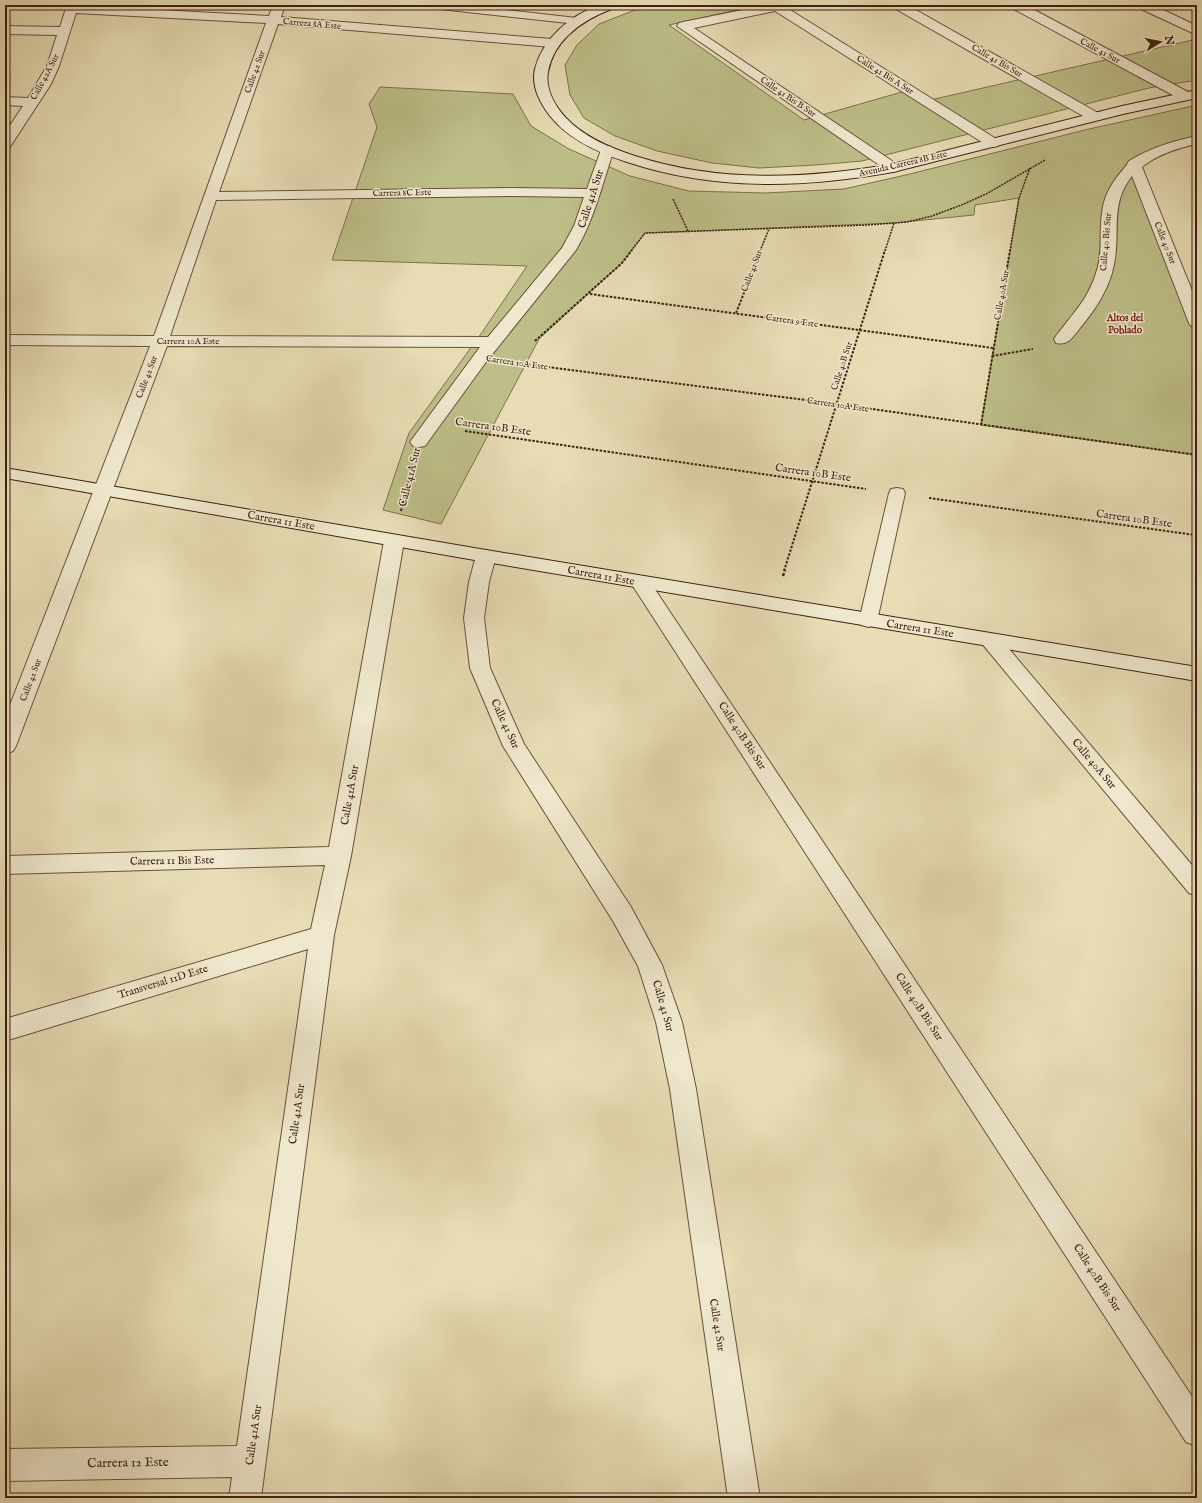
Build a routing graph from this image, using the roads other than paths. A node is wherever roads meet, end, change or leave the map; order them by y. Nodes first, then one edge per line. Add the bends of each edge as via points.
1 (279, 5) edge
2 (431, 5) edge
3 (610, 5) edge
4 (721, 5) edge
5 (898, 5) edge
6 (1016, 5) edge
7 (1143, 5) edge
8 (782, 6) edge
9 (72, 7) edge
10 (737, 15) junction
11 (273, 20) junction
12 (577, 21) junction
13 (5, 30) edge
14 (64, 31) junction
15 (1197, 32) edge
16 (552, 43) junction
17 (1191, 95) edge
18 (5, 101) edge
19 (32, 102) junction
20 (1096, 117) junction
21 (1197, 140) edge
22 (993, 143) junction
23 (5, 144) edge
24 (607, 150) junction
25 (1134, 164) junction
26 (893, 168) junction
27 (594, 193) junction
28 (210, 196) junction
29 (1197, 323) edge
30 (1062, 339) road end
31 (5, 340) edge
32 (160, 341) junction
33 (492, 342) junction
34 (419, 442) road end
35 (5, 473) edge
36 (104, 490) junction
37 (898, 493) road end
38 (394, 540) junction
39 (486, 556) junction
40 (641, 582) junction
41 (868, 621) junction
42 (991, 641) junction
43 (1197, 674) edge
44 (5, 746) edge
45 (339, 856) junction
46 (5, 864) edge
47 (1197, 887) edge
48 (322, 935) junction
49 (5, 1030) edge
50 (1197, 1430) edge
51 (250, 1461) junction
52 (5, 1465) edge
53 (245, 1498) edge
54 (744, 1498) edge

1 - 11 street, Calle 42 Sur
2 - 12 lane
3 - 12 street
4 - 10 street
5 - 20 street, Calle 41 Bis Sur
6 - 17 street, Calle 41 Sur
7 - 15 street
8 - 10 street
8 - 22 street, Calle 41 Bis A Sur
9 - 11 street, Carrera 8A Este
9 - 14 street, Calle 42A Sur
10 - 26 street, Calle 41 Bis B Sur via 683,26
11 - 16 street, Carrera 8A Este
11 - 28 street, Calle 42 Sur
12 - 16 street
13 - 14 street
14 - 19 street, Calle 42A Sur via 53,66
16 - 24 street, Avenida Carrera 8B Este via 539,77 544,96 567,128 586,141
17 - 20 street, Avenida Carrera 8B Este
18 - 19 street
19 - 23 street, Calle 42A Sur
20 - 22 street, Avenida Carrera 8B Este
21 - 25 street, Calle 40 Bis Sur via 1154,153
22 - 26 street, Avenida Carrera 8B Este
24 - 26 street, Avenida Carrera 8B Este via 657,168 734,180 818,180
24 - 27 street, Calle 41A Sur
25 - 29 street, Calle 40 Sur
25 - 30 street, Calle 40 Bis Sur via 1121,178 1111,198 1106,269 1097,294
27 - 28 street, Carrera 8C Este
27 - 33 street, Calle 41A Sur via 578,236
28 - 32 street, Calle 42 Sur
31 - 32 street, Carrera 10A Este
32 - 33 street, Carrera 10A Este
32 - 36 street, Calle 42 Sur
33 - 34 street, Calle 41A Sur
35 - 36 street, Carrera 11 Este
36 - 38 street, Carrera 11 Este
36 - 44 street, Calle 42 Sur
37 - 41 lane
38 - 39 street, Carrera 11 Este
38 - 45 street, Calle 41A Sur
39 - 40 street, Carrera 11 Este
39 - 54 street, Calle 41 Sur via 474,618 480,668 514,746 622,914 650,965 669,1022 683,1089
40 - 41 street, Carrera 11 Este
40 - 50 street, Calle 40B Bis Sur
41 - 42 street, Carrera 11 Este
42 - 43 street, Carrera 11 Este
42 - 47 street, Calle 40A Sur
45 - 46 street, Carrera 11 Bis Este
45 - 48 street, Calle 41A Sur
48 - 49 street, Transversal 11D Este
48 - 51 street, Calle 41A Sur
51 - 52 street, Carrera 12 Este
51 - 53 street, Calle 41A Sur

